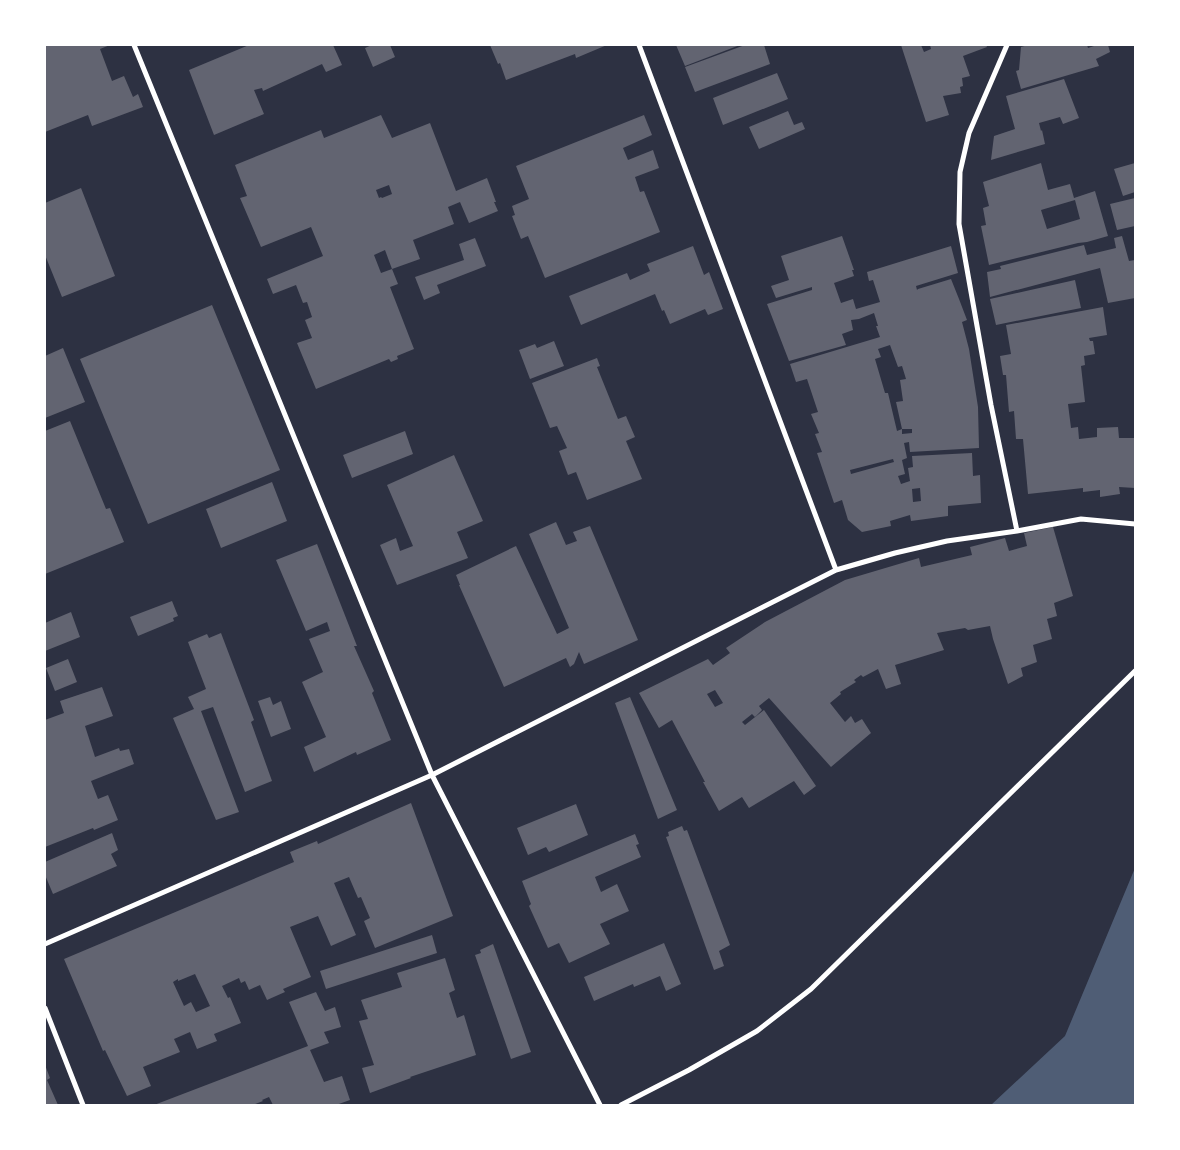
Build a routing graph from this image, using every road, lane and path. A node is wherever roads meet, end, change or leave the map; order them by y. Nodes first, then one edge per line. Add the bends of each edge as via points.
1 (134, 45) edge
2 (639, 45) edge
3 (1007, 45) edge
4 (1135, 524) edge
5 (1017, 531) junction
6 (836, 570) junction
7 (1135, 672) edge
8 (432, 775) junction
9 (45, 944) edge
10 (45, 1008) edge
11 (83, 1105) edge
12 (600, 1105) edge
13 (622, 1105) edge

1 - 8 street
2 - 6 street
3 - 5 street via 969,133 960,172 959,224
4 - 5 street via 1081,519
5 - 6 street via 947,541
6 - 8 street
7 - 13 street via 811,988 757,1031
8 - 9 street
8 - 12 street
10 - 11 street

